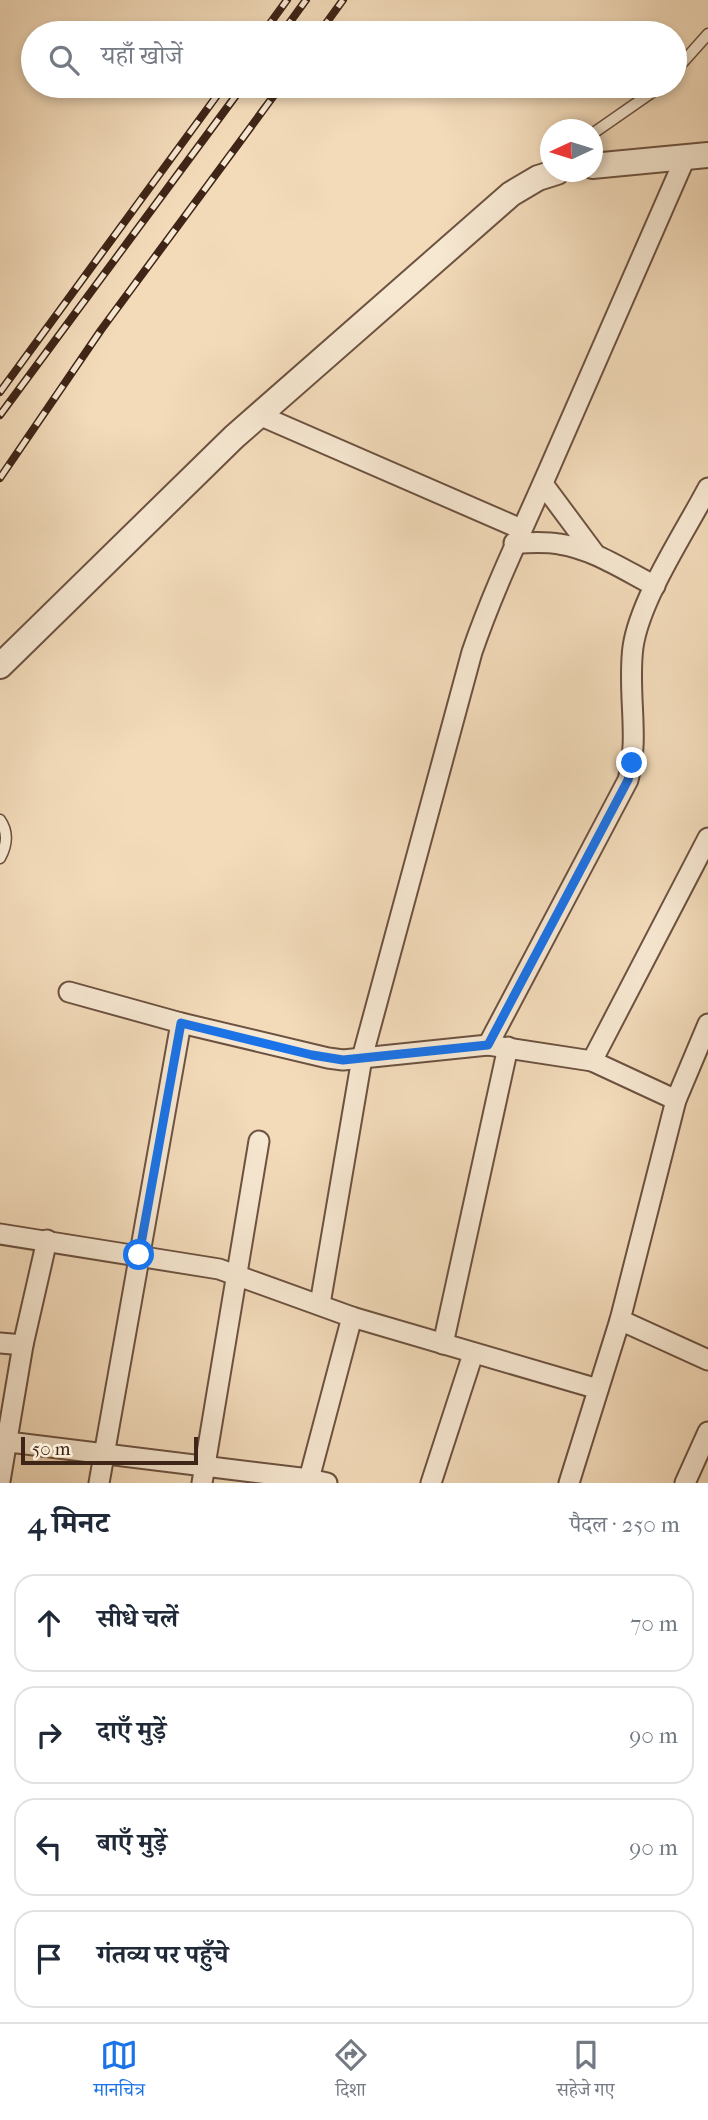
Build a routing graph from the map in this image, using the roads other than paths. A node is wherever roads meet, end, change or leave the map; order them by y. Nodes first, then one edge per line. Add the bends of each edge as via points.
1 (708, 34) edge
2 (687, 58) edge
3 (644, 98) edge
4 (603, 127) edge
5 (697, 155) edge
6 (603, 165) edge
7 (540, 178) edge
8 (259, 415) junction
9 (543, 484) junction
10 (708, 488) edge
11 (518, 536) junction
12 (595, 554) junction
13 (655, 586) junction
14 (0, 666) edge
15 (0, 820) edge
16 (708, 838) edge
17 (0, 858) edge
18 (69, 992) dead end
19 (181, 1023) junction
20 (708, 1024) edge
21 (498, 1046) junction
22 (362, 1058) junction
23 (592, 1061) junction
24 (676, 1100) junction
25 (258, 1141) dead end
26 (0, 1234) edge
27 (47, 1240) junction
28 (139, 1255) junction
29 (235, 1274) junction
30 (320, 1304) junction
31 (352, 1317) junction
32 (620, 1320) junction
33 (0, 1343) edge
34 (443, 1344) junction
35 (23, 1345) junction
36 (473, 1354) junction
37 (708, 1360) edge
38 (598, 1389) junction
39 (708, 1432) edge
40 (3, 1441) edge
41 (104, 1454) junction
42 (203, 1474) edge
43 (0, 1481) edge
44 (318, 1481) edge
45 (99, 1483) edge
46 (431, 1483) edge
47 (569, 1483) edge
48 (685, 1483) edge

1 - 2 lane
3 - 4 lane
5 - 6 street
5 - 9 street
7 - 8 street via 511,194
8 - 11 street
8 - 14 street
9 - 11 street
9 - 12 street
10 - 13 street
11 - 12 street
11 - 22 street via 472,652
12 - 13 street
13 - 21 street via 634,645 634,746 628,780
15 - 17 lane via 7,837
16 - 23 street
18 - 19 street
19 - 22 street via 320,1057
19 - 28 street
20 - 24 street
21 - 22 street
21 - 23 street
21 - 34 street
22 - 30 street
23 - 24 street
24 - 32 street
25 - 29 street
26 - 27 street
27 - 28 street
27 - 35 street
28 - 29 street
28 - 41 street
29 - 30 street
29 - 42 street
30 - 31 street
31 - 34 street
31 - 44 street
32 - 37 street
32 - 38 street
33 - 35 street
34 - 36 street
35 - 40 street
36 - 38 street
36 - 46 street
38 - 47 street
39 - 48 street
40 - 41 street
40 - 43 street
41 - 42 street
41 - 45 street
42 - 44 street

